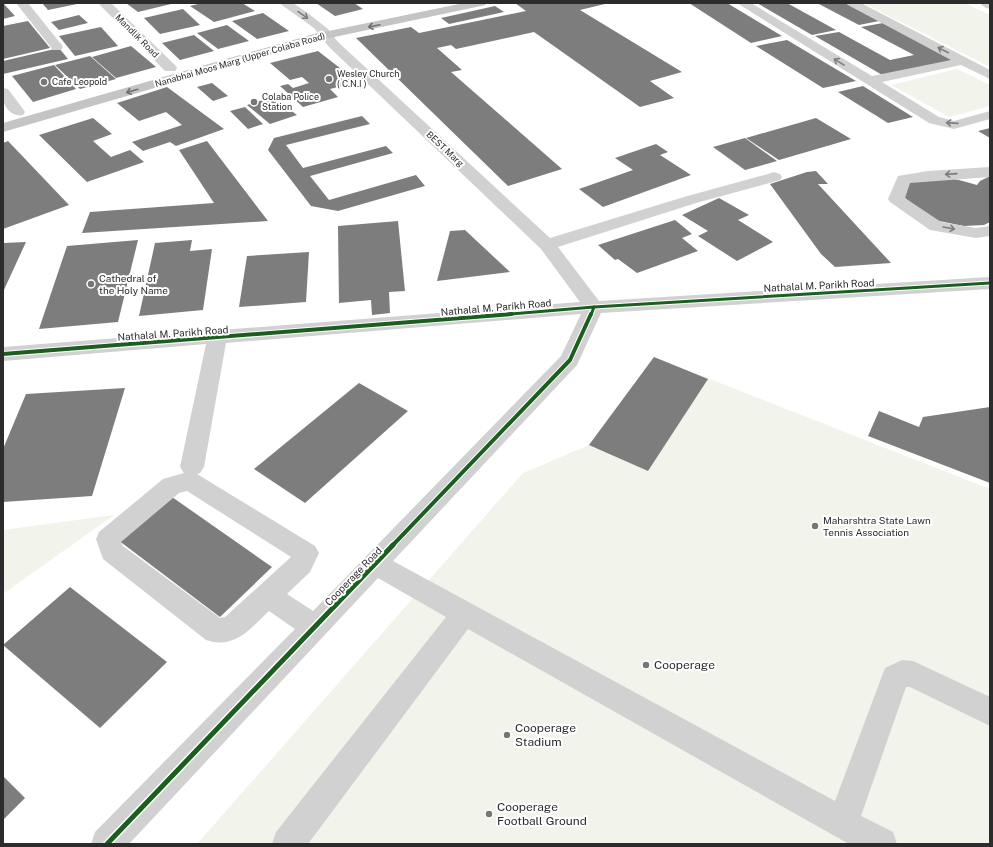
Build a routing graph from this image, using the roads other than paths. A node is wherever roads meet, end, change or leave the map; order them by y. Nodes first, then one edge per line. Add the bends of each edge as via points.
1 (22, 3) edge
2 (104, 3) edge
3 (438, 3) edge
4 (481, 3) edge
5 (743, 3) edge
6 (852, 3) edge
7 (985, 3) edge
8 (281, 5) edge
9 (455, 5) edge
10 (990, 6) edge
11 (322, 35) junction
12 (57, 47) dead end
13 (963, 61) junction
14 (170, 68) junction
15 (990, 75) edge
16 (870, 81) junction
17 (3, 92) edge
18 (18, 112) junction
19 (990, 115) edge
20 (3, 116) edge
21 (3, 128) edge
22 (990, 172) edge
23 (774, 177) dead end
24 (990, 231) edge
25 (547, 245) junction
26 (990, 283) edge
27 (594, 307) junction
28 (217, 337) junction
29 (3, 354) edge
30 (192, 467) dead end
31 (375, 564) junction
32 (267, 595) junction
33 (465, 613) junction
34 (315, 627) junction
35 (990, 712) edge
36 (843, 822) junction
37 (107, 844) edge
38 (288, 844) edge
39 (881, 844) edge

1 - 12 street
2 - 14 street, Mandlik Road
3 - 11 main road, Nanabhai Moos Marg (Upper Colaba Road)
4 - 9 main road, Nanabhai Moos Marg (Upper Colaba Road)
16 -> 5 street
13 -> 6 street
7 - 10 street
8 - 11 street, BEST Marg
9 -> 11 main road, Nanabhai Moos Marg (Upper Colaba Road)
11 - 14 main road, Nanabhai Moos Marg (Upper Colaba Road)
11 -> 21 main road, Nanabhai Moos Marg (Upper Colaba Road)
11 - 25 street, BEST Marg
13 - 15 street
13 - 16 street
14 - 18 main road, Nanabhai Moos Marg (Upper Colaba Road)
19 -> 16 street via 954,125 934,120
17 - 18 street
18 - 20 main road, Nanabhai Moos Marg (Upper Colaba Road)
22 -> 24 street via 904,179 896,198 936,226 976,233
23 - 25 street via 690,200
25 - 27 street, BEST Marg
26 - 27 street, Nathalal M. Parikh Road
27 - 28 street, Nathalal M. Parikh Road
27 - 31 street, Cooperage Road via 570,360
28 - 29 street, Nathalal M. Parikh Road
28 - 30 street
31 - 33 street
31 - 34 street, Cooperage Road
32 - 32 street via 232,628 216,631 112,552 108,539 171,486 190,482 306,553 301,564
32 - 34 street
33 - 36 street
33 - 38 street
34 - 37 street, Cooperage Road
35 - 36 street via 913,674 902,673 895,677
36 - 39 street

